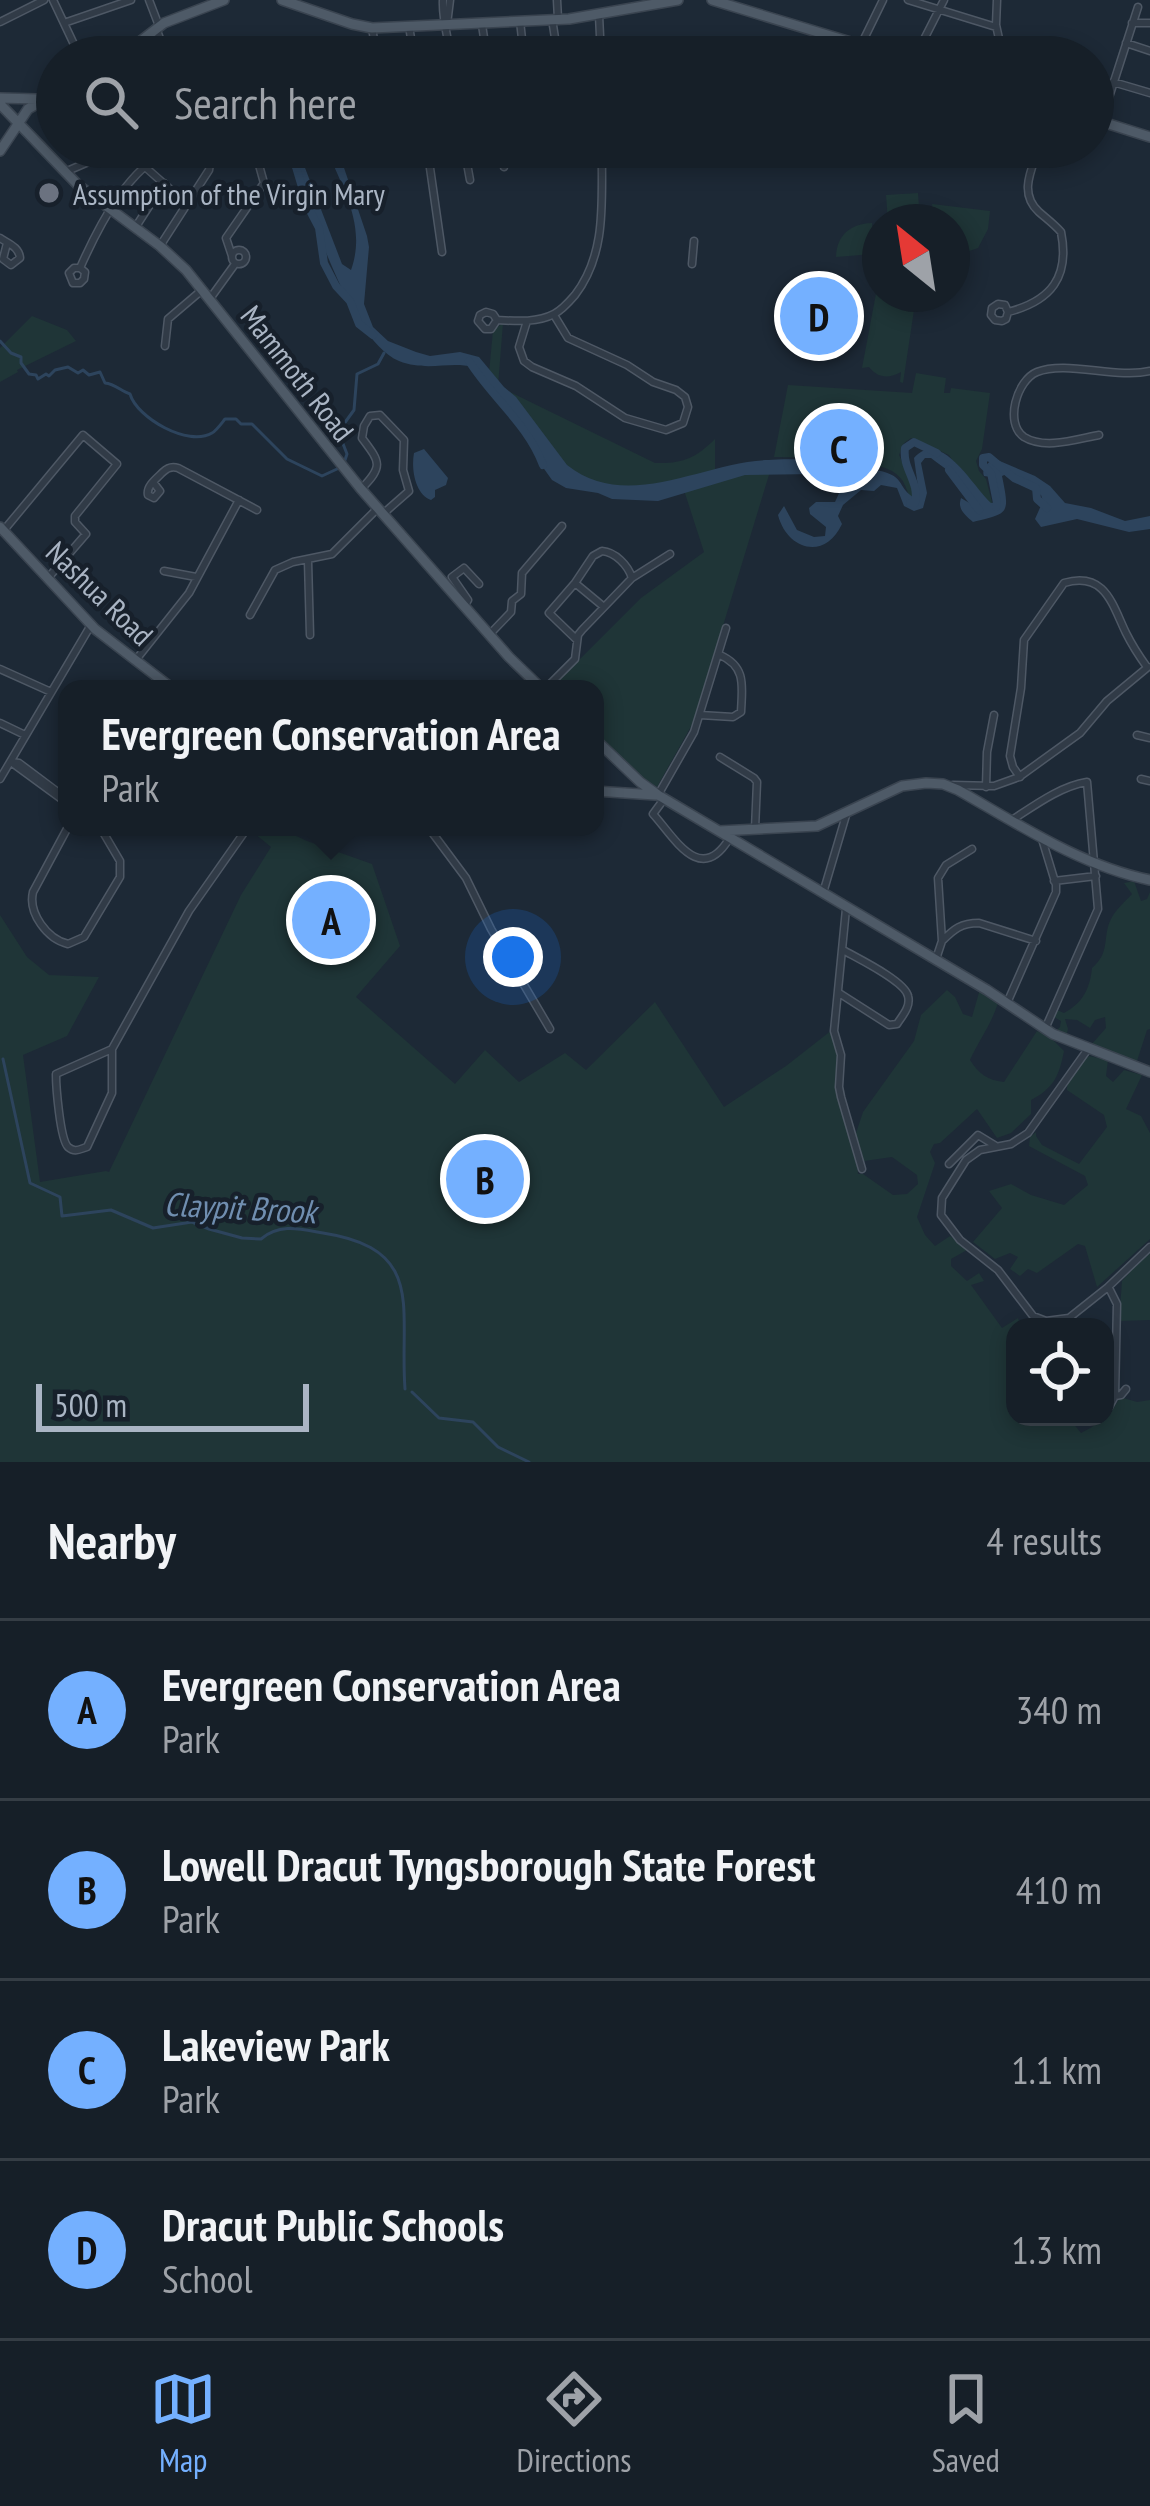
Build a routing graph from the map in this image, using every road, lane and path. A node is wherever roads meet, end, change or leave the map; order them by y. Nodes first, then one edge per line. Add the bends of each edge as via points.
1 (44, 0) edge
2 (53, 0) edge
3 (130, 0) edge
4 (149, 0) edge
5 (224, 0) edge
6 (282, 0) edge
7 (446, 0) edge
8 (557, 0) edge
9 (675, 0) edge
10 (712, 0) edge
11 (883, 0) edge
12 (908, 0) edge
13 (944, 0) edge
14 (997, 0) edge
15 (1138, 8) dead end
16 (940, 10) junction
17 (599, 14) junction
18 (555, 19) junction
19 (520, 21) junction
20 (0, 22) edge
21 (1150, 22) edge
22 (64, 23) junction
23 (482, 23) junction
24 (1132, 23) junction
25 (447, 24) junction
26 (409, 26) junction
27 (157, 27) junction
28 (996, 27) junction
29 (372, 28) junction
30 (70, 36) edge
31 (146, 36) edge
32 (160, 36) edge
33 (373, 36) edge
34 (411, 36) edge
35 (448, 36) edge
36 (484, 36) edge
37 (522, 36) edge
38 (556, 36) edge
39 (600, 36) edge
40 (836, 36) edge
41 (865, 36) edge
42 (926, 36) edge
43 (998, 36) edge
44 (1126, 43) junction
45 (1150, 50) edge
46 (1114, 79) edge
47 (1114, 82) edge
48 (1150, 92) edge
49 (36, 99) edge
50 (0, 101) edge
51 (36, 103) edge
52 (18, 123) junction
53 (1114, 125) edge
54 (1150, 137) edge
55 (36, 142) edge
56 (0, 152) edge
57 (61, 168) edge
58 (74, 168) edge
59 (142, 168) edge
60 (146, 168) edge
61 (209, 168) edge
62 (260, 168) edge
63 (430, 168) edge
64 (468, 168) edge
65 (601, 168) edge
66 (1033, 168) edge
67 (65, 172) junction
68 (470, 180) dead end
69 (164, 183) junction
70 (187, 204) junction
71 (112, 211) junction
72 (135, 228) junction
73 (694, 241) dead end
74 (160, 246) junction
75 (442, 252) dead end
76 (692, 264) dead end
77 (80, 268) dead end
78 (206, 295) junction
79 (1009, 312) dead end
80 (554, 315) junction
81 (497, 320) dead end
82 (527, 321) junction
83 (165, 346) dead end
84 (1150, 371) edge
85 (1099, 434) dead end
86 (124, 455) dead end
87 (117, 464) junction
88 (153, 482) dead end
89 (361, 489) junction
90 (239, 500) junction
91 (257, 509) dead end
92 (380, 511) junction
93 (562, 526) dead end
94 (2, 529) edge
95 (670, 554) dead end
96 (308, 560) junction
97 (164, 571) dead end
98 (48, 578) junction
99 (197, 578) junction
100 (632, 578) junction
101 (575, 583) junction
102 (479, 584) dead end
103 (464, 606) junction
104 (604, 607) junction
105 (250, 615) dead end
106 (91, 625) junction
107 (726, 628) dead end
108 (489, 634) junction
109 (310, 635) dead end
110 (577, 640) junction
111 (718, 655) junction
112 (135, 661) junction
113 (1149, 666) edge
114 (0, 669) edge
115 (58, 680) edge
116 (58, 680) edge
117 (161, 680) edge
118 (535, 680) edge
119 (553, 680) edge
120 (51, 692) junction
121 (700, 715) junction
122 (994, 716) dead end
123 (0, 723) edge
124 (25, 735) junction
125 (1137, 735) dead end
126 (1150, 738) edge
127 (604, 748) edge
128 (720, 758) dead end
129 (10, 762) junction
130 (1020, 777) junction
131 (0, 779) edge
132 (943, 784) junction
133 (986, 787) junction
134 (604, 792) edge
135 (58, 794) edge
136 (661, 798) junction
137 (847, 812) junction
138 (1012, 820) junction
139 (755, 829) junction
140 (63, 836) edge
141 (105, 836) edge
142 (242, 836) edge
143 (435, 836) edge
144 (1041, 836) junction
145 (734, 837) junction
146 (972, 849) dead end
147 (1095, 863) junction
148 (1096, 876) junction
149 (1150, 880) edge
150 (1054, 881) junction
151 (823, 893) junction
152 (846, 907) junction
153 (942, 941) junction
154 (1036, 941) junction
155 (843, 950) junction
156 (936, 959) junction
157 (839, 993) junction
158 (1007, 1003) junction
159 (550, 1029) dead end
160 (1044, 1029) junction
161 (1088, 1048) junction
162 (112, 1049) junction
163 (1150, 1071) edge
164 (996, 1147) junction
165 (949, 1163) dead end
166 (862, 1169) dead end
167 (1150, 1247) edge
168 (1108, 1287) junction
169 (1038, 1318) edge
170 (1069, 1318) edge
171 (1126, 1389) dead end
172 (1114, 1396) joint

1 - 20 street
2 - 22 street
3 - 22 street
4 - 27 street
5 - 27 main road
6 - 29 main road
7 - 25 street
8 - 18 street
9 - 17 main road
10 - 40 main road
11 - 41 street
12 - 16 street
13 - 16 street
14 - 28 street
15 - 24 street
16 - 28 street
16 - 42 street
17 - 18 main road
17 - 39 street
18 - 19 main road
18 - 38 street
19 - 23 main road
19 - 37 street
21 - 24 street
22 - 30 street
23 - 25 main road
23 - 36 street
24 - 44 street
25 - 26 main road
25 - 35 street
26 - 29 main road
26 - 34 street
27 - 31 main road
27 - 32 street
28 - 43 street
29 - 33 street
44 - 45 street
44 - 46 street
47 - 48 street
49 - 50 main road
50 - 52 main road, Mammoth Road
51 - 52 main road
52 - 55 main road, Mammoth Road
52 - 56 main road
53 - 54 main road
57 - 67 main road, Mammoth Road
58 - 67 street
59 - 71 street
60 - 69 street
61 - 70 street
62 - 78 street via 264,183 226,238 233,260
63 - 75 street
64 - 68 street
65 - 80 street via 596,257
66 - 79 street via 1027,192 1061,232 1064,266 1041,299
67 - 71 main road, Mammoth Road
69 - 70 street
69 - 72 street
70 - 74 street
71 - 72 main road, Mammoth Road
71 - 77 street
72 - 74 main road, Mammoth Road
73 - 76 street
74 - 78 main road, Mammoth Road
78 - 83 street via 167,322
78 - 89 main road, Mammoth Road
80 - 82 street
80 - 82 street via 568,338 676,390 688,406 683,423 666,430 625,418 532,367 519,347
81 - 82 street
84 - 85 street via 1052,369 1022,385 1015,418 1024,437 1049,443
86 - 87 street
87 - 94 street via 83,435
87 - 98 street via 75,516 86,534
88 - 90 street via 178,467
89 - 92 main road, Mammoth Road
89 - 92 street via 378,464 362,438 364,426 380,415 404,440 410,491
90 - 91 street
90 - 99 street
92 - 96 street via 332,554
92 - 103 main road, Mammoth Road
93 - 108 street via 522,573 511,612
94 - 98 main road, Nashua Road
95 - 100 street
96 - 105 street via 275,570
96 - 109 street
97 - 99 street
98 - 106 main road, Nashua Road
99 - 112 street
100 - 101 street via 602,551
100 - 104 street
101 - 104 street
101 - 110 street via 550,613
102 - 103 street via 464,568 452,578 468,600
103 - 108 main road, Mammoth Road
104 - 110 street
106 - 112 main road, Nashua Road
106 - 116 street
107 - 111 street
108 - 118 main road, Mammoth Road
110 - 119 street via 575,659
111 - 121 street
111 - 121 street via 740,671 741,712
112 - 117 main road, Nashua Road
113 - 130 street
113 - 130 street via 1105,591 1078,579 1061,585 1023,644 1010,752
114 - 120 street
115 - 120 street
120 - 124 street
121 - 136 street
122 - 133 street
123 - 124 street
124 - 129 street
125 - 126 street
127 - 136 main road
128 - 139 street via 757,782
129 - 131 street
129 - 135 street
130 - 133 street
132 - 133 street
132 - 137 main road via 902,786
132 - 138 main road
134 - 136 main road
136 - 145 main road
136 - 145 street via 653,814 688,855 711,856
137 - 139 main road via 818,826
137 - 151 street
138 - 144 main road
138 - 147 street via 1087,782
139 - 145 main road
140 - 141 street via 31,898 50,935 65,944 84,937 121,875
142 - 162 street
143 - 159 street
144 - 147 main road
144 - 150 street
145 - 151 main road
146 - 153 street via 938,878
147 - 148 street
147 - 149 main road
148 - 150 street
148 - 160 street via 1098,909
150 - 154 street
151 - 152 main road
152 - 155 street
152 - 156 main road
153 - 154 street via 969,922
153 - 156 street
154 - 158 street
155 - 157 street
155 - 157 street via 903,986 908,1006 889,1025
156 - 158 main road
157 - 166 street via 839,1087
158 - 160 main road
160 - 161 main road
161 - 163 main road
161 - 164 street via 1028,1133
162 - 162 street via 56,1074 63,1136 73,1149 88,1147 109,1104
164 - 165 street via 978,1135
164 - 169 street via 966,1160 942,1198 941,1215
167 - 168 street
168 - 170 street
168 - 172 street via 1117,1304
171 - 172 street

